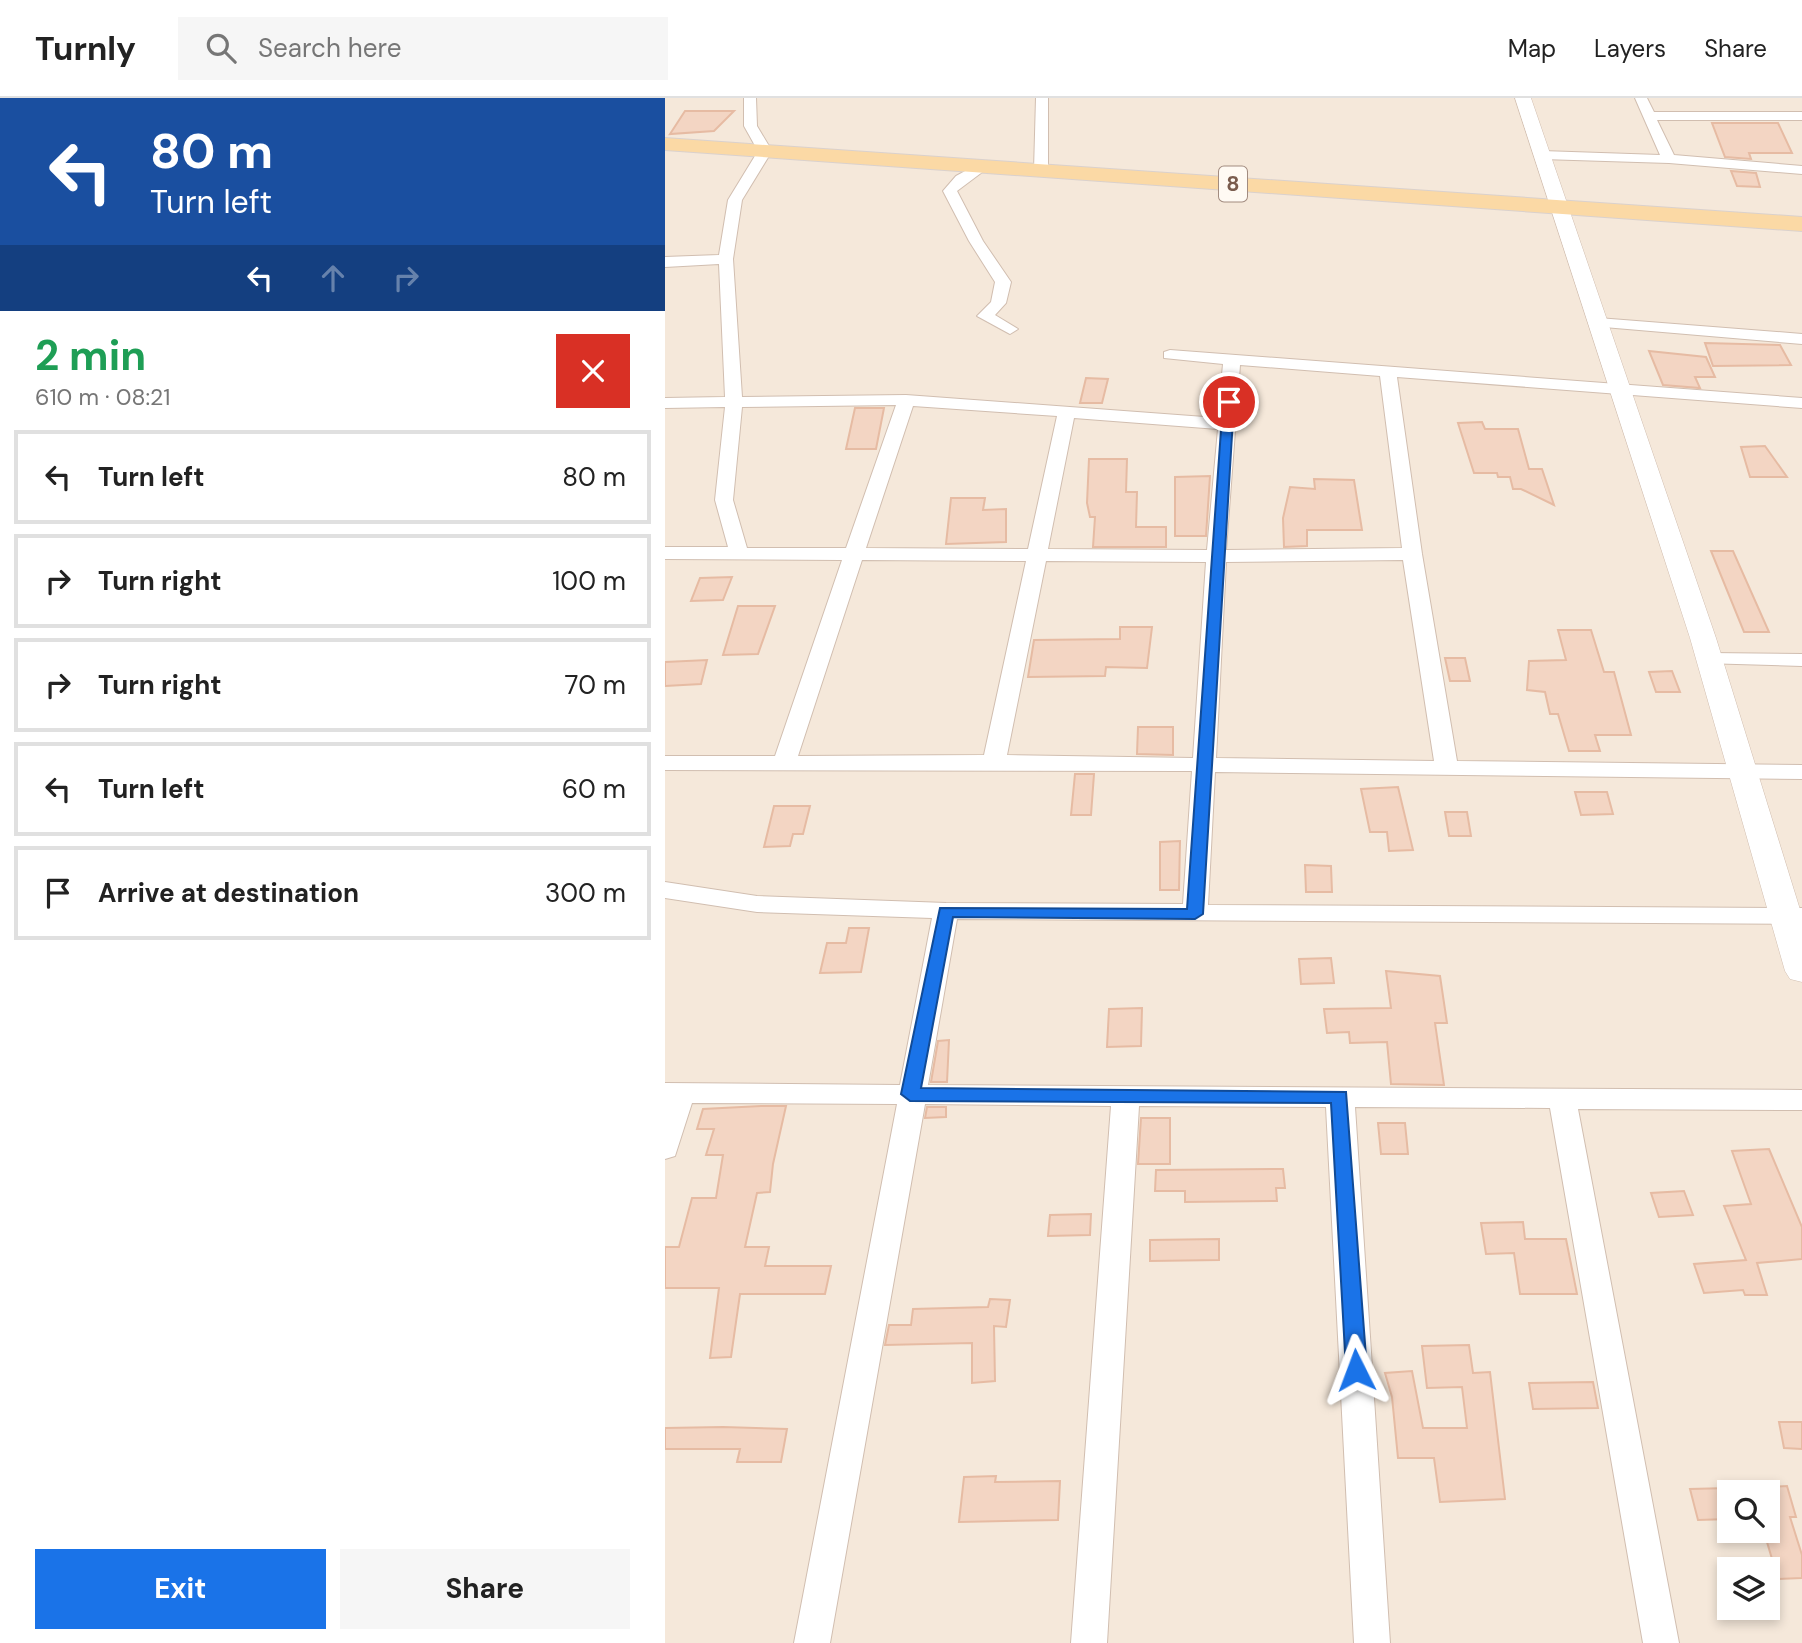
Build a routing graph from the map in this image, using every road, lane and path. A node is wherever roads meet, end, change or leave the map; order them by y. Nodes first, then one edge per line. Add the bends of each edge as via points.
1 (750, 98) edge
2 (1042, 98) edge
3 (1523, 98) edge
4 (1641, 98) edge
5 (1755, 98) edge
6 (1649, 116) junction
7 (1769, 116) junction
8 (1802, 116) edge
9 (665, 144) edge
10 (765, 150) junction
11 (1542, 155) junction
12 (1669, 159) junction
13 (980, 167) junction
14 (1041, 170) junction
15 (1802, 170) edge
16 (1560, 208) junction
17 (1802, 225) edge
18 (726, 259) junction
19 (665, 262) edge
20 (1598, 323) junction
21 (1010, 329) dead end
22 (1802, 339) edge
23 (1170, 355) dead end
24 (1232, 359) junction
25 (1388, 370) junction
26 (1620, 390) junction
27 (907, 400) junction
28 (734, 402) junction
29 (665, 403) edge
30 (1802, 403) edge
31 (1066, 415) junction
32 (1227, 425) junction
33 (739, 553) junction
34 (853, 553) junction
35 (1037, 554) junction
36 (1412, 554) junction
37 (666, 556) edge
38 (1216, 556) junction
39 (1709, 659) junction
40 (1802, 660) edge
41 (994, 762) junction
42 (665, 763) edge
43 (784, 763) junction
44 (1202, 766) junction
45 (1447, 768) junction
46 (1742, 772) junction
47 (1802, 772) edge
48 (665, 890) edge
49 (946, 911) junction
50 (1195, 914) junction
51 (1793, 916) edge
52 (1802, 971) edge
53 (673, 1093) edge
54 (910, 1094) junction
55 (1126, 1096) junction
56 (1340, 1097) junction
57 (1562, 1098) junction
58 (1802, 1100) edge
59 (665, 1149) edge
60 (812, 1643) edge
61 (1089, 1643) edge
62 (1372, 1643) edge
63 (1661, 1643) edge

1 - 10 street via 753,136
2 - 14 street
3 - 11 street
4 - 6 street
5 - 7 street
6 - 7 street
6 - 12 street
7 - 8 street
9 - 10 main road, 8
10 - 13 main road, 8
10 - 18 street via 735,201
11 - 12 street
11 - 16 street
12 - 15 street
13 - 14 main road, 8
13 - 21 street via 950,191 1003,282 997,303 985,316
14 - 16 main road, 8
16 - 17 main road, 8
16 - 20 street
18 - 19 street
18 - 28 street
20 - 22 street
20 - 26 street
23 - 24 street
24 - 25 street
24 - 32 street
25 - 26 street
25 - 36 street
26 - 30 street
26 - 39 street
27 - 28 street
27 - 31 street
27 - 34 street
28 - 29 street
28 - 33 street via 723,500
31 - 32 street
31 - 35 street
32 - 38 street
33 - 34 street
33 - 37 street
34 - 35 street
34 - 43 street
35 - 38 street
35 - 41 street
36 - 38 street
36 - 45 street
38 - 44 street
39 - 40 street
39 - 46 street
41 - 43 street
41 - 44 street
42 - 43 street
44 - 45 street
44 - 50 street
45 - 46 street
46 - 47 street
46 - 51 street
48 - 49 street via 757,904
49 - 50 street
49 - 54 street
50 - 51 street
51 - 52 street
53 - 54 street
53 - 59 street
54 - 55 street
54 - 60 street
55 - 56 street
55 - 61 street
56 - 57 street
56 - 62 street
57 - 58 street
57 - 63 street

